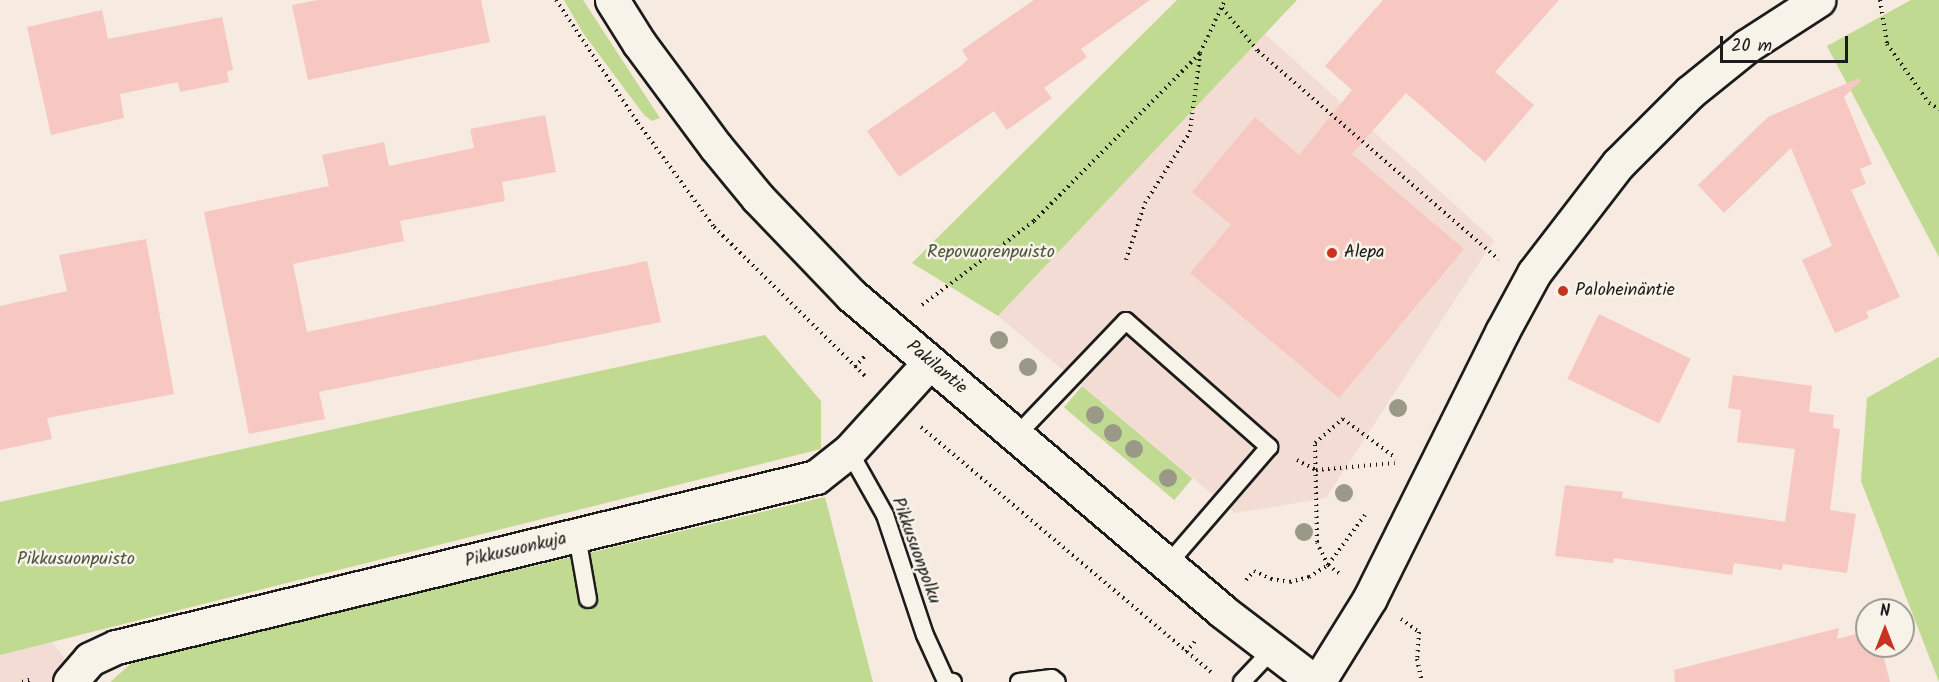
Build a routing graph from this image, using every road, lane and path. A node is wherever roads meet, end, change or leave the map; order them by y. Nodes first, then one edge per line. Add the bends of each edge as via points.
1 (612, 0) edge
2 (1225, 0) edge
3 (1818, 0) edge
4 (1880, 0) edge
5 (1222, 8) junction
6 (1200, 53) junction
7 (1939, 109) edge
8 (1126, 260) dead end
9 (1503, 263) dead end
10 (892, 330) junction
11 (930, 362) junction
12 (855, 367) dead end
13 (891, 402) junction
14 (1016, 436) junction
15 (1269, 447) junction
16 (849, 451) junction
17 (1316, 470) junction
18 (578, 536) junction
19 (1167, 565) junction
20 (1328, 565) dead end
21 (588, 599) dead end
22 (1272, 649) junction
23 (69, 682) edge
24 (953, 682) edge
25 (1019, 682) edge
26 (1057, 682) edge
27 (1222, 682) edge
28 (1242, 682) edge
29 (1316, 682) edge

1 - 10 street, Pakilantie via 639,43 758,198 851,295
2 - 5 path
3 - 29 street via 1747,46 1690,92 1618,164 1534,273 1370,598
4 - 7 path via 1887,44 1929,103
5 - 6 path
5 - 9 path via 1258,51
6 - 8 path via 1190,132 1145,203
6 - 10 path via 1034,221
10 - 11 street, Pakilantie
10 - 12 path
11 - 13 street, Pikkusuonkuja
11 - 14 street, Pakilantie
13 - 16 street, Pikkusuonkuja
13 - 27 path
14 - 15 lane via 1126,321
14 - 19 street, Pakilantie
15 - 17 path
15 - 19 lane
16 - 18 street, Pikkusuonkuja via 816,477
16 - 24 lane, Pikkusuonpolku via 885,515 925,635 946,681
17 - 17 path via 1315,443 1343,419 1401,463
17 - 20 path via 1317,542
18 - 21 lane
18 - 23 street, Pikkusuonkuja via 116,647 90,659
19 - 22 street, Pakilantie
22 - 28 lane
22 - 29 street, Pakilantie
25 - 26 lane via 1052,678

